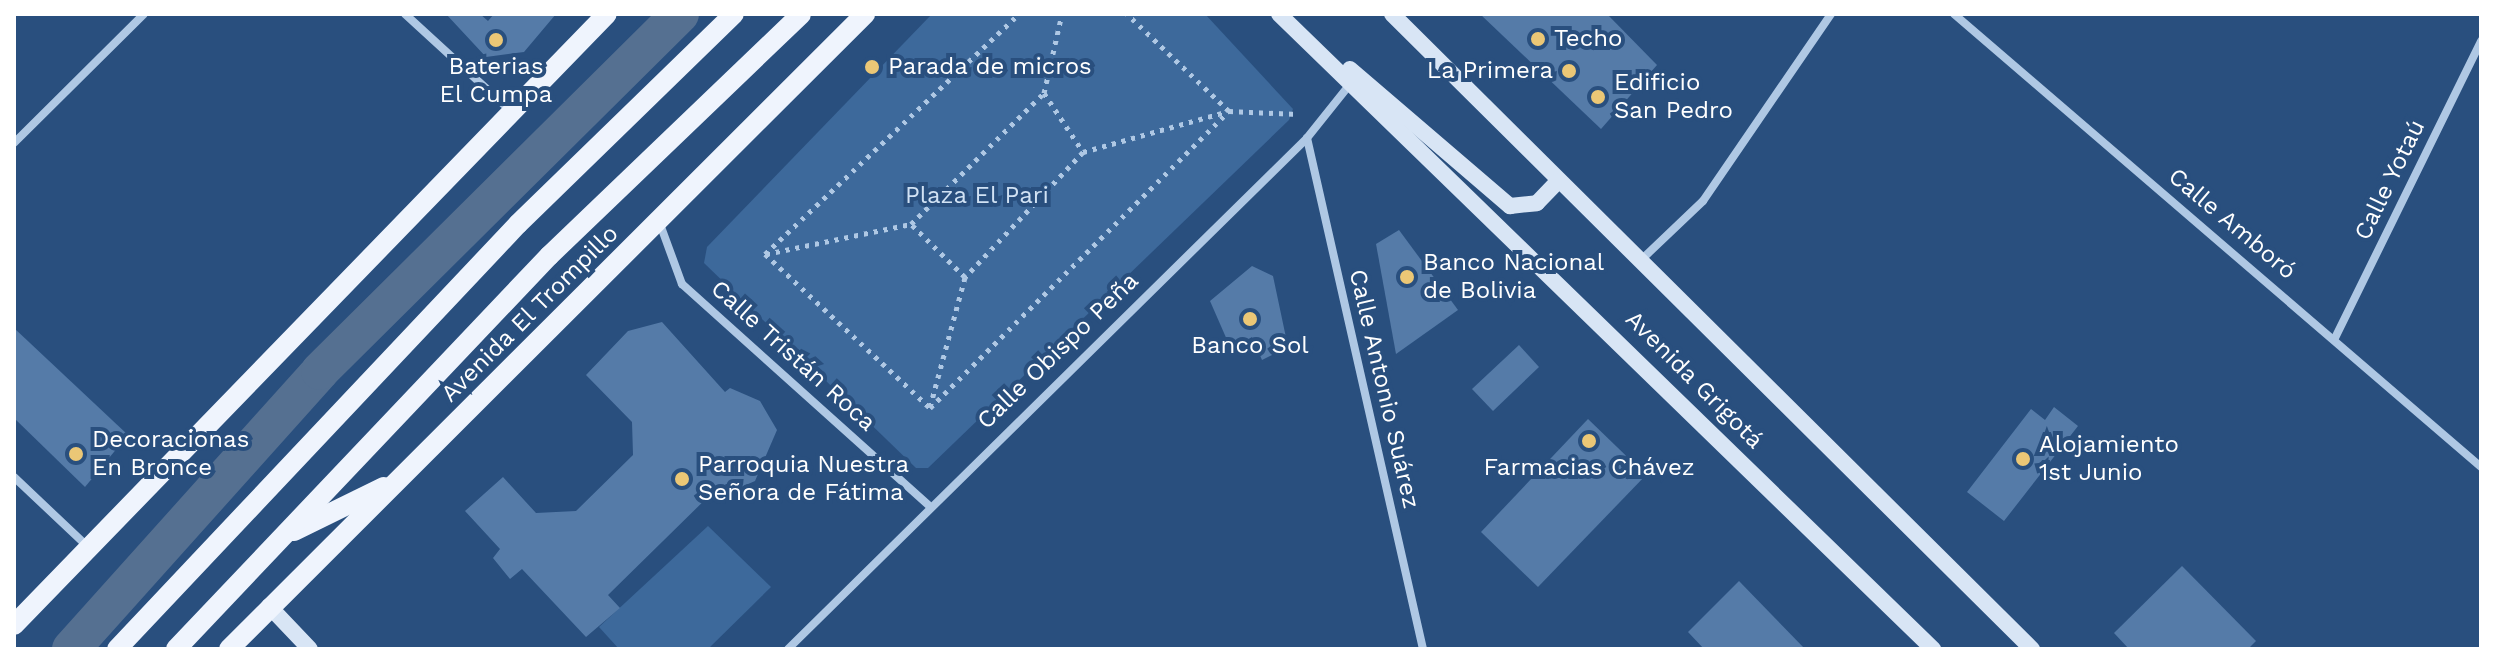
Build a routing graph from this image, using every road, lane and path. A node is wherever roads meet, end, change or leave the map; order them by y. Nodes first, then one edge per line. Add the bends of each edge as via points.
1 (144, 14) edge
2 (405, 14) edge
3 (607, 14) edge
4 (734, 14) edge
5 (801, 14) edge
6 (865, 14) edge
7 (1019, 14) edge
8 (1062, 14) edge
9 (1127, 14) edge
10 (1279, 14) edge
11 (1392, 14) edge
12 (1831, 14) edge
13 (1954, 14) edge
14 (2481, 41) edge
15 (1328, 56) junction
16 (1354, 80) junction
17 (1044, 93) junction
18 (511, 111) junction
19 (1229, 111) junction
20 (1314, 129) junction
21 (1307, 138) junction
22 (14, 143) edge
23 (1083, 152) junction
24 (1558, 181) junction
25 (660, 220) junction
26 (911, 224) junction
27 (765, 254) junction
28 (1640, 261) junction
29 (965, 277) junction
30 (2335, 338) junction
31 (930, 408) junction
32 (2481, 467) edge
33 (14, 477) edge
34 (400, 479) junction
35 (928, 505) junction
36 (279, 538) junction
37 (87, 546) junction
38 (269, 606) junction
39 (14, 625) edge
40 (117, 649) edge
41 (176, 649) edge
42 (229, 649) edge
43 (310, 649) edge
44 (788, 649) edge
45 (1423, 649) edge
46 (1933, 649) edge
47 (2032, 649) edge

1 - 22 street
2 - 18 street
3 - 18 main road
4 - 40 main road via 518,224
5 - 36 main road, Avenida El Trompillo via 549,256
6 - 25 main road, Avenida El Trompillo
7 - 27 path
8 - 17 path
9 - 19 path
10 - 15 main road, Avenida Grigotá
11 - 24 main road, Avenida Grigotá
12 - 28 street via 1703,201
13 - 30 street, Calle Amboró
14 - 30 street, Calle Yotaú
15 - 16 main road, Avenida Grigotá
15 - 24 main road via 1371,81 1510,206 1537,203
16 - 20 street, Calle Obispo Peña
16 - 46 main road, Avenida Grigotá
17 - 23 path
17 - 26 path
18 - 37 main road
19 - 20 path via 1293,109
19 - 23 path
19 - 31 path
20 - 21 street, Calle Obispo Peña
21 - 35 street, Calle Obispo Peña
21 - 45 street, Calle Antonio Suárez
23 - 29 path
24 - 28 main road, Avenida Grigotá
25 - 34 main road, Avenida El Trompillo
25 - 35 street, Calle Tristán Roca via 662,245 682,284
26 - 27 path
26 - 29 path
27 - 31 path
28 - 47 main road, Avenida Grigotá
29 - 31 path
30 - 32 street, Calle Amboró
33 - 37 street
34 - 36 main road
34 - 38 main road, Avenida El Trompillo
35 - 44 street, Calle Obispo Peña
36 - 41 main road, Avenida El Trompillo
37 - 39 main road
38 - 42 main road, Avenida El Trompillo
38 - 43 main road

